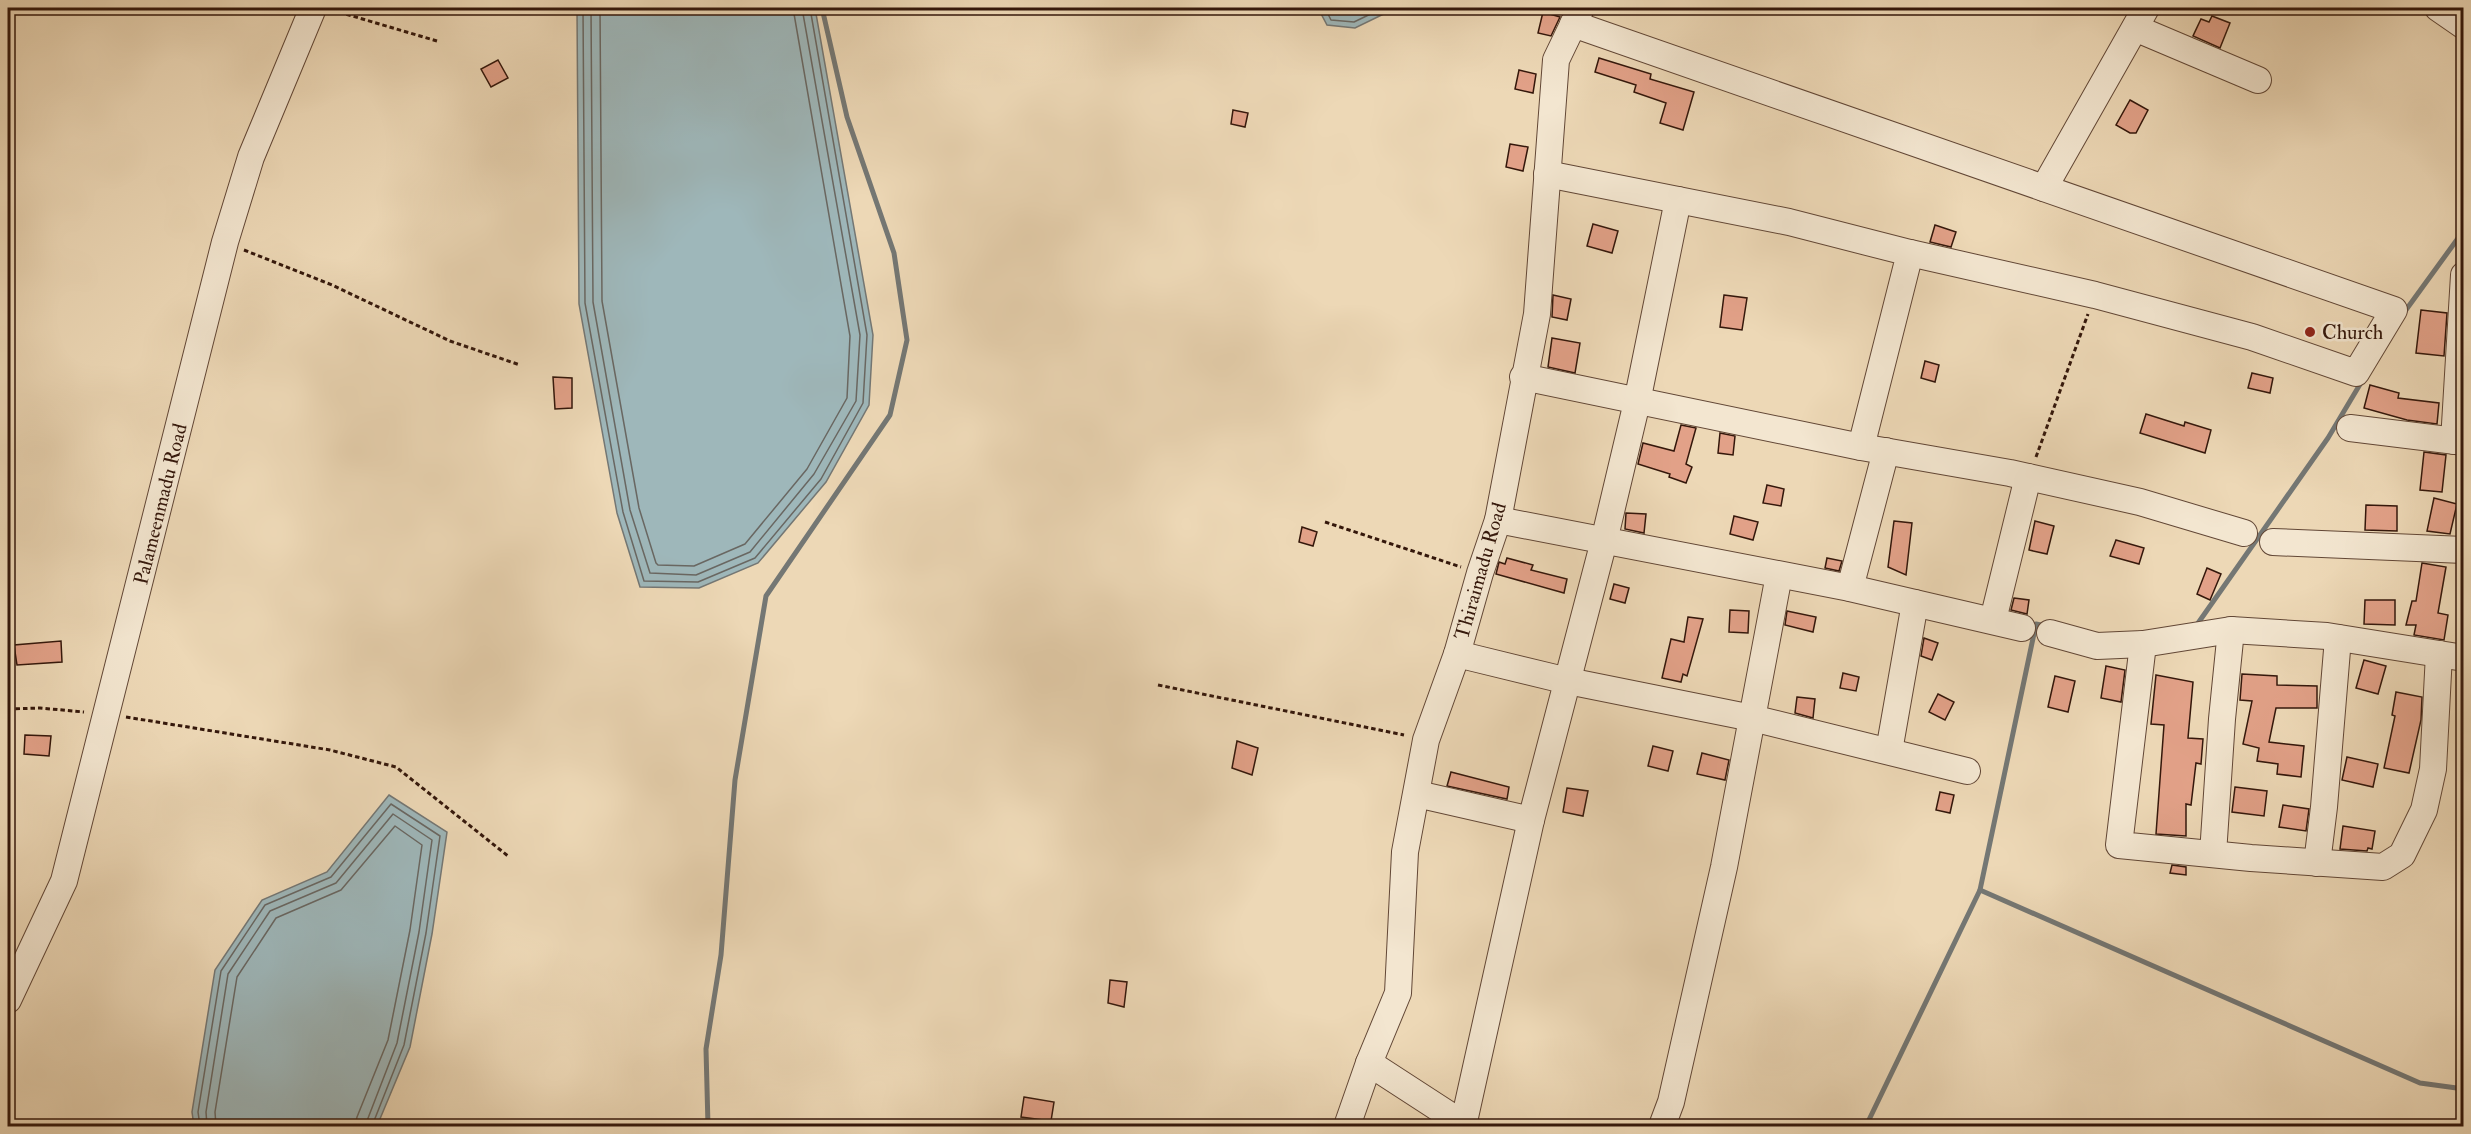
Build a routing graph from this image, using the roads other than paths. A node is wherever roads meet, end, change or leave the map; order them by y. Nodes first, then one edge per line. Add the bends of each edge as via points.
1 (313, 8) edge
2 (2438, 8) edge
3 (1577, 16) edge
4 (2140, 18) edge
5 (2463, 26) edge
6 (2258, 80) dead end
7 (1547, 174) junction
8 (2044, 188) junction
9 (1678, 200) junction
10 (1910, 254) junction
11 (2463, 275) edge
12 (1523, 377) junction
13 (1637, 402) junction
14 (2350, 428) dead end
15 (2459, 441) edge
16 (1873, 449) junction
17 (2028, 477) junction
18 (1498, 520) junction
19 (2244, 533) dead end
20 (1605, 541) junction
21 (2273, 542) dead end
22 (2463, 550) edge
23 (1779, 575) junction
24 (1850, 588) junction
25 (1916, 603) junction
26 (1993, 620) junction
27 (2022, 627) dead end
28 (2231, 630) junction
29 (2050, 633) dead end
30 (2338, 638) junction
31 (2143, 644) junction
32 (1457, 654) junction
33 (2451, 656) edge
34 (1568, 681) junction
35 (1752, 718) junction
36 (1888, 751) junction
37 (1967, 771) dead end
38 (1417, 794) junction
39 (1531, 820) junction
40 (2212, 854) junction
41 (2317, 863) junction
42 (8, 1000) edge
43 (1369, 1064) junction
44 (1347, 1126) edge
45 (1464, 1126) edge
46 (1662, 1126) edge

1 - 42 street, Palameenmadu Road via 251,157 225,242 64,881
2 - 5 street
3 - 7 street, Thiraimadu Road via 1556,60
3 - 8 street
4 - 6 street
4 - 8 street
7 - 9 street
7 - 12 street, Thiraimadu Road via 1537,314
8 - 10 street via 2394,310 2356,374 2252,337 2095,295
9 - 10 street via 1789,222
9 - 13 street
10 - 16 street
11 - 15 street
12 - 13 street
12 - 18 street, Thiraimadu Road
13 - 16 street
13 - 20 street
14 - 15 street
16 - 17 street
16 - 24 street
17 - 19 street via 2140,502
17 - 26 street
18 - 20 street
18 - 32 street, Thiraimadu Road
20 - 23 street
20 - 34 street
21 - 22 street
23 - 24 street
23 - 35 street
24 - 25 street
25 - 26 street
25 - 36 street
26 - 27 street
28 - 30 street
28 - 31 street
28 - 40 street
29 - 31 street via 2097,645
30 - 33 street
30 - 41 street
31 - 40 street via 2119,845
32 - 34 street
32 - 38 street, Thiraimadu Road via 1426,740
33 - 41 street via 2424,810 2402,855 2383,867
34 - 35 street
34 - 39 street
35 - 36 street
35 - 46 street via 1725,867 1671,1102
36 - 37 street
38 - 39 street
38 - 43 street, Thiraimadu Road via 1405,852 1398,993
39 - 45 street
40 - 41 street
43 - 44 street, Thiraimadu Road
43 - 45 street

